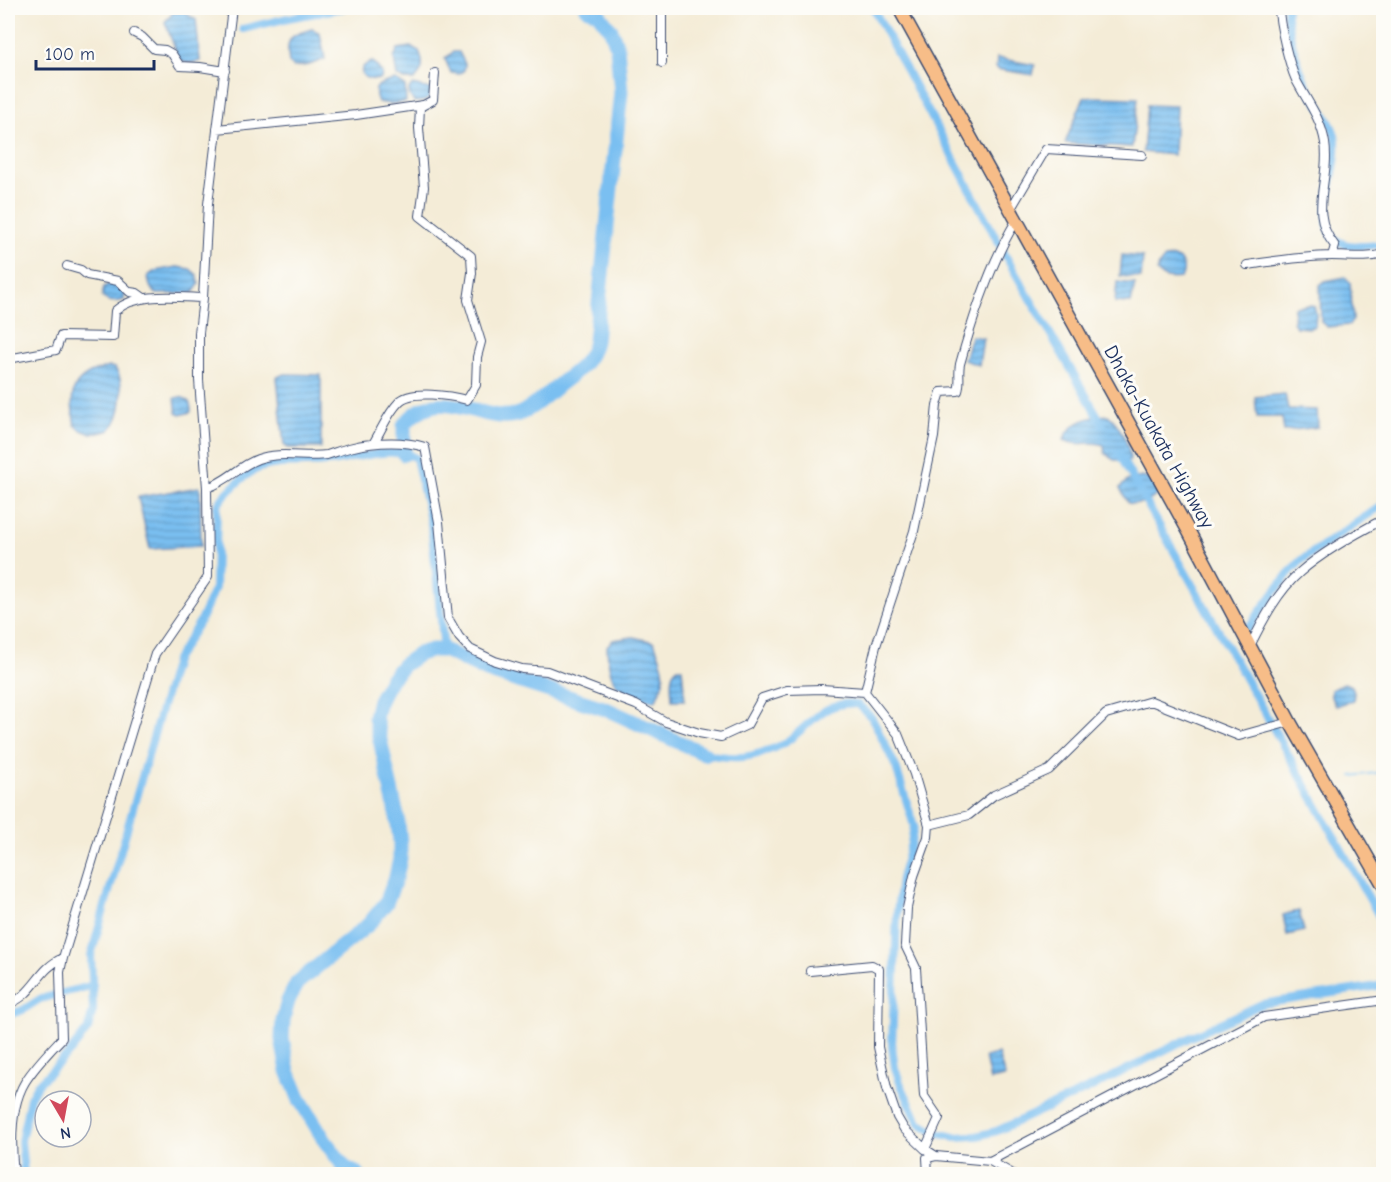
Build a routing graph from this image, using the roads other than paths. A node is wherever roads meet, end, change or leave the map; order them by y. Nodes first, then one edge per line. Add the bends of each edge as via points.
1 (231, 8) edge
2 (662, 8) edge
3 (899, 8) edge
4 (1279, 8) edge
5 (134, 33) dead end
6 (662, 63) dead end
7 (225, 71) junction
8 (435, 73) dead end
9 (423, 105) junction
10 (217, 129) junction
11 (1142, 155) dead end
12 (1013, 216) junction
13 (1383, 254) edge
14 (1332, 256) junction
15 (1247, 265) dead end
16 (67, 266) dead end
17 (144, 298) junction
18 (203, 298) junction
19 (8, 359) edge
20 (374, 442) junction
21 (207, 488) junction
22 (1383, 519) edge
23 (1250, 646) junction
24 (865, 693) junction
25 (1290, 722) junction
26 (929, 825) junction
27 (1383, 886) edge
28 (63, 958) junction
29 (810, 971) dead end
30 (1383, 1000) edge
31 (8, 1004) edge
32 (925, 1149) junction
33 (936, 1155) junction
34 (990, 1161) junction
35 (14, 1174) edge
36 (928, 1174) edge
37 (1013, 1174) edge

1 - 7 street
2 - 6 street
3 - 12 main road, Dhaka-Kuakata Highway
4 - 14 street via 1295,76 1316,113 1324,137 1326,162 1320,208 1325,233 1335,246
5 - 7 street via 154,49 171,54 180,66
7 - 10 street
8 - 9 street via 433,100
9 - 10 street
9 - 20 street via 419,128 424,187 420,216 471,256 468,300 481,342 476,385 467,400 430,395 400,400
10 - 18 street
11 - 12 street via 1046,149
12 - 23 main road, Dhaka-Kuakata Highway
12 - 24 street via 959,366 958,391 941,392 914,531 876,646
13 - 14 street via 1372,258
14 - 15 street
16 - 17 street via 118,281
17 - 18 street
17 - 19 street via 114,311 113,337 61,336 56,350
18 - 21 street via 199,380
20 - 21 street via 327,454 258,459 221,484
20 - 24 street via 409,442 425,447 439,522 448,618 470,649 495,662 548,671 636,705 666,722 721,737 747,724 762,698 787,690
21 - 28 street via 208,577 155,654
22 - 23 street via 1299,573 1273,605
23 - 25 main road, Dhaka-Kuakata Highway
24 - 26 street via 898,734
25 - 26 street via 1239,736 1151,701 1106,714 1049,770 994,795 969,815
25 - 27 main road, Dhaka-Kuakata Highway
26 - 32 street via 907,908 905,945 916,968 924,1096 939,1118
28 - 31 street via 51,963 20,1000
28 - 35 street via 62,1038 24,1083 13,1135
29 - 32 street via 872,965 879,969 878,1047 887,1088 904,1129
30 - 34 street via 1264,1017
32 - 33 street
33 - 34 street
33 - 36 street via 927,1158
34 - 37 street

